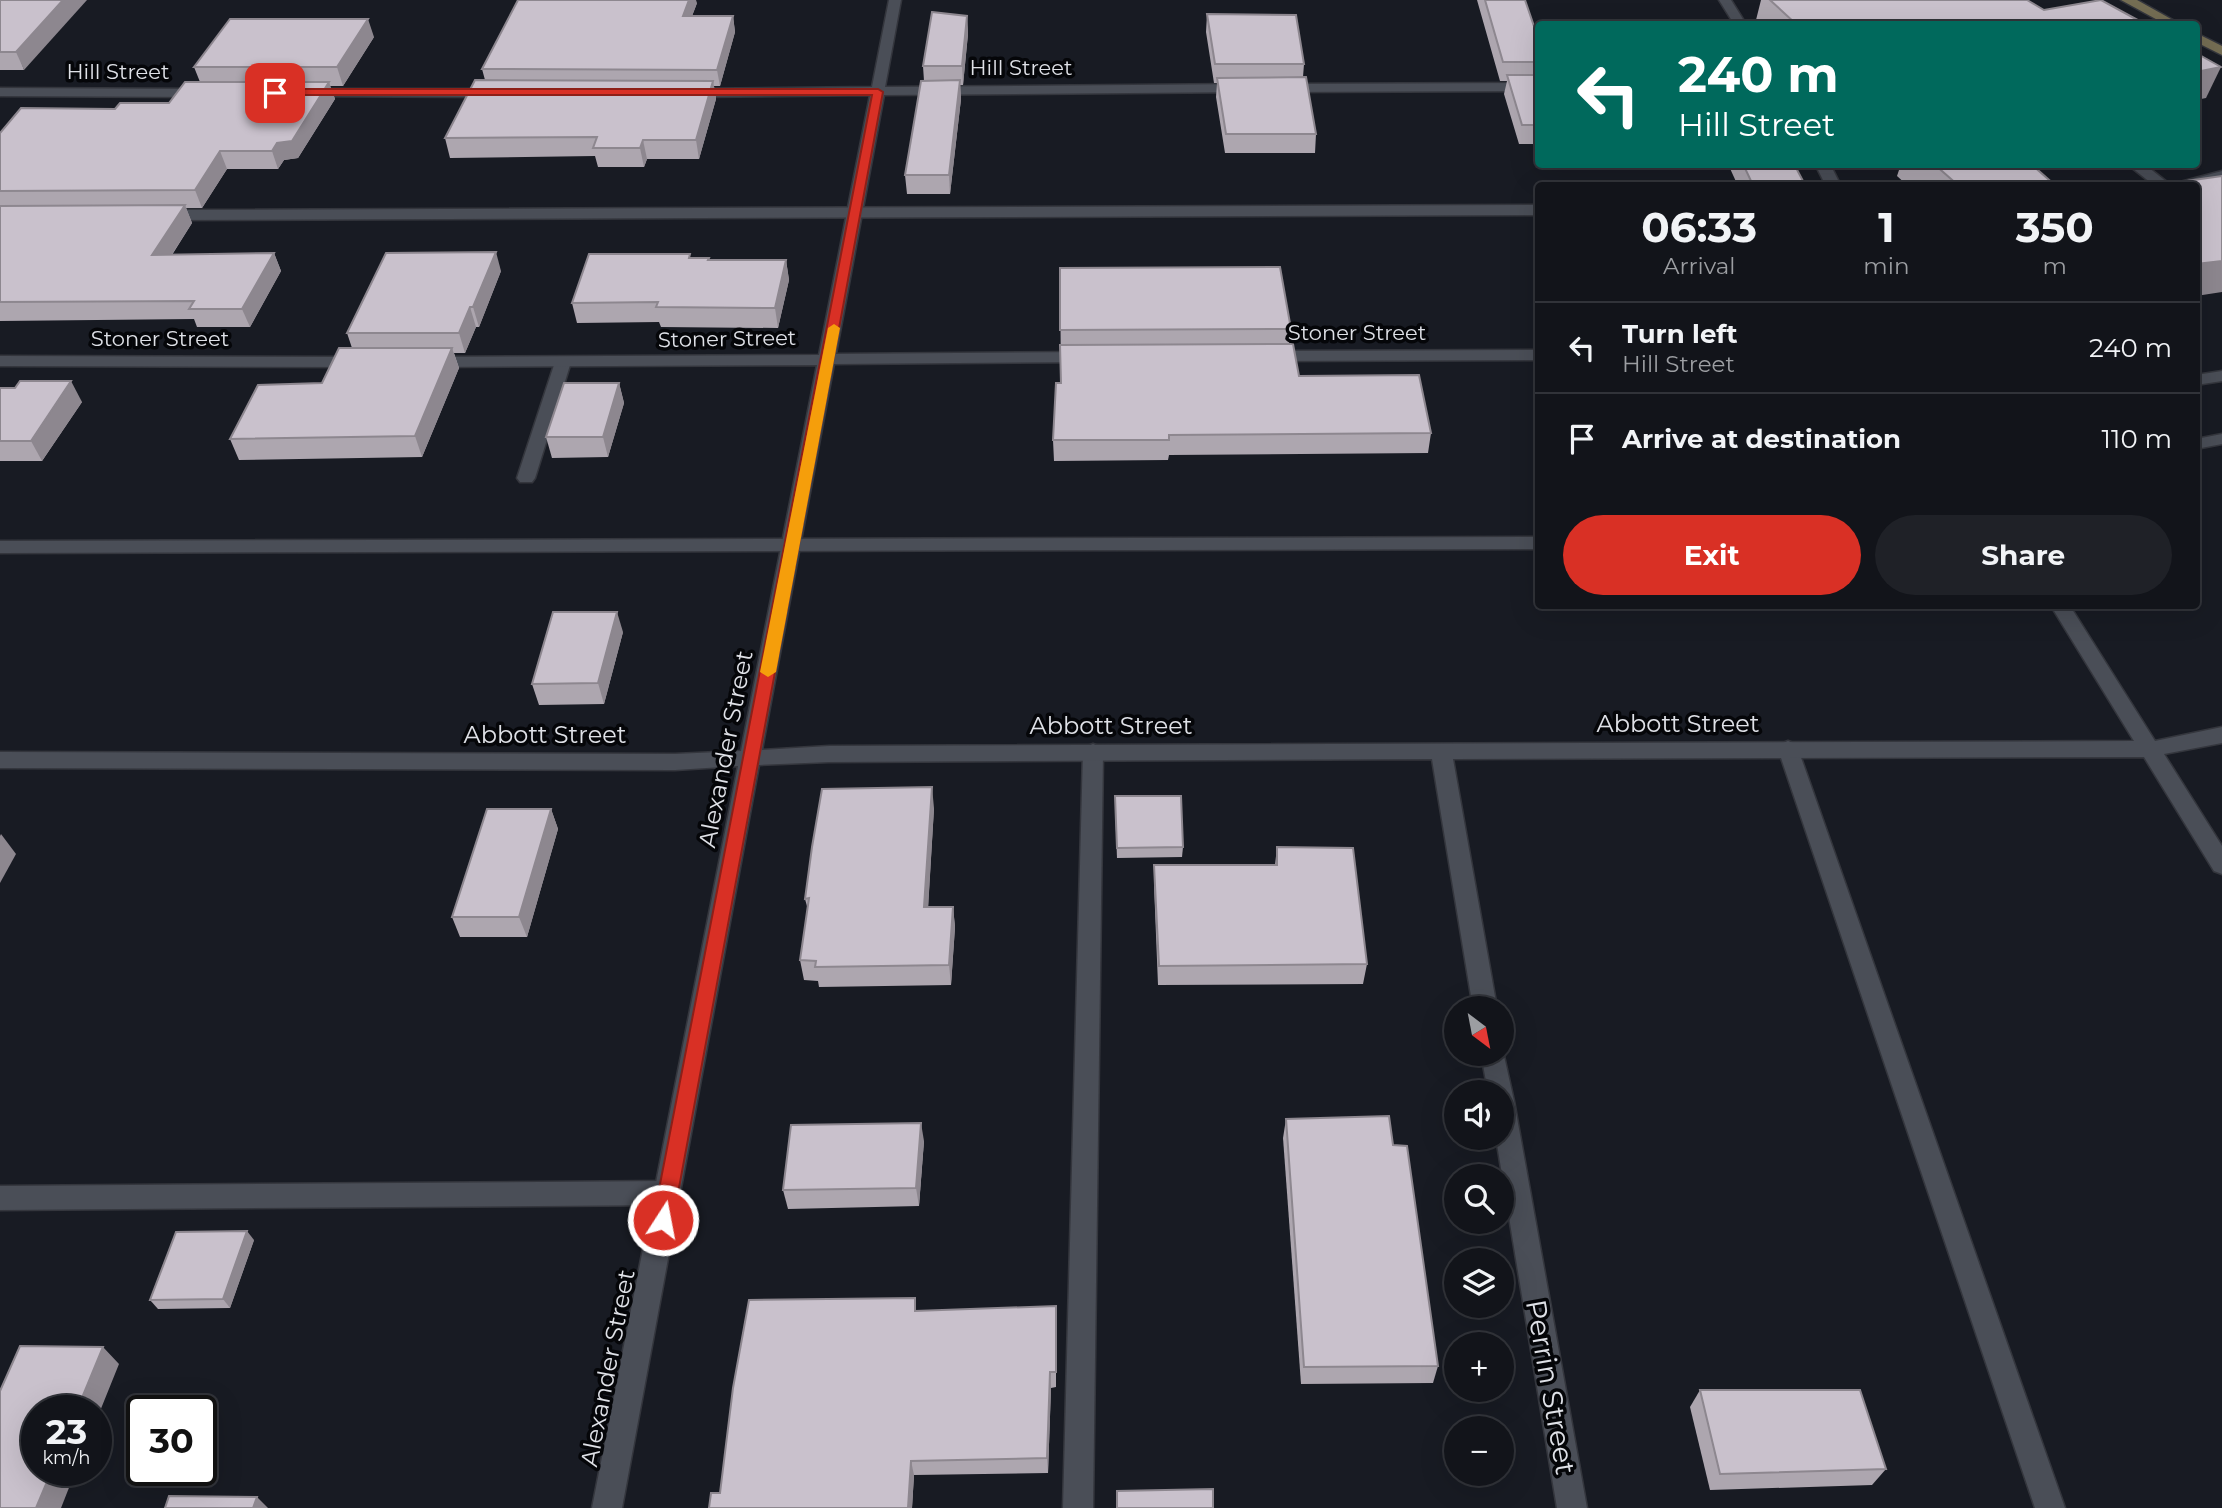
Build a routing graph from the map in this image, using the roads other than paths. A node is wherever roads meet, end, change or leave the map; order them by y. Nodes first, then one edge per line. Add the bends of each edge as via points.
1 (895, 0) edge
2 (1725, 0) edge
3 (2127, 0) edge
4 (1738, 21) edge
5 (2168, 21) edge
6 (2200, 39) edge
7 (2222, 51) edge
8 (1535, 87) edge
9 (0, 92) edge
10 (878, 92) junction
11 (224, 93) edge
12 (294, 93) edge
13 (518, 93) edge
14 (672, 93) edge
15 (2140, 168) edge
16 (2222, 175) edge
17 (2159, 182) edge
18 (2190, 182) edge
19 (1535, 209) edge
20 (855, 212) junction
21 (138, 215) edge
22 (1535, 355) edge
23 (1247, 356) edge
24 (1109, 357) edge
25 (828, 360) junction
26 (0, 361) edge
27 (384, 362) edge
28 (412, 362) edge
29 (563, 362) junction
30 (2222, 376) edge
31 (2200, 379) edge
32 (2222, 439) edge
33 (2200, 443) edge
34 (526, 478) dead end
35 (1535, 543) edge
36 (0, 547) edge
37 (792, 547) junction
38 (2064, 609) edge
39 (2222, 735) edge
40 (1788, 749) junction
41 (2151, 749) junction
42 (1441, 751) junction
43 (1093, 752) junction
44 (752, 758) junction
45 (0, 760) edge
46 (2222, 865) edge
47 (1483, 996) edge
48 (1510, 1150) edge
49 (668, 1193) junction
50 (0, 1198) edge
51 (607, 1508) edge
52 (1079, 1508) edge
53 (1572, 1508) edge
54 (2050, 1508) edge

1 - 10 street, Alexander Street
2 - 4 street
3 - 5 main road
6 - 7 main road
8 - 10 street, Hill Street
9 - 11 street, Hill Street
10 - 14 street, Hill Street
10 - 20 street, Alexander Street
12 - 13 street
15 - 17 street
16 - 18 street
19 - 20 street
20 - 21 street
20 - 25 street, Alexander Street
22 - 23 street, Stoner Street
24 - 25 street, Stoner Street
25 - 29 street, Stoner Street
25 - 37 street, Alexander Street
26 - 27 street, Stoner Street
28 - 29 street, Stoner Street
29 - 34 street
30 - 31 street
32 - 33 street
35 - 37 street
36 - 37 street
37 - 44 street, Alexander Street
38 - 41 street via 2094,665
39 - 41 street, Abbott Street
40 - 41 street, Abbott Street
40 - 42 street, Abbott Street
40 - 54 street
41 - 46 street
42 - 43 street, Abbott Street
42 - 47 street
43 - 44 street, Abbott Street
43 - 52 street
44 - 45 street, Abbott Street via 675,762
44 - 49 street, Alexander Street
48 - 53 street, Perrin Street
49 - 50 street
49 - 51 street, Alexander Street

